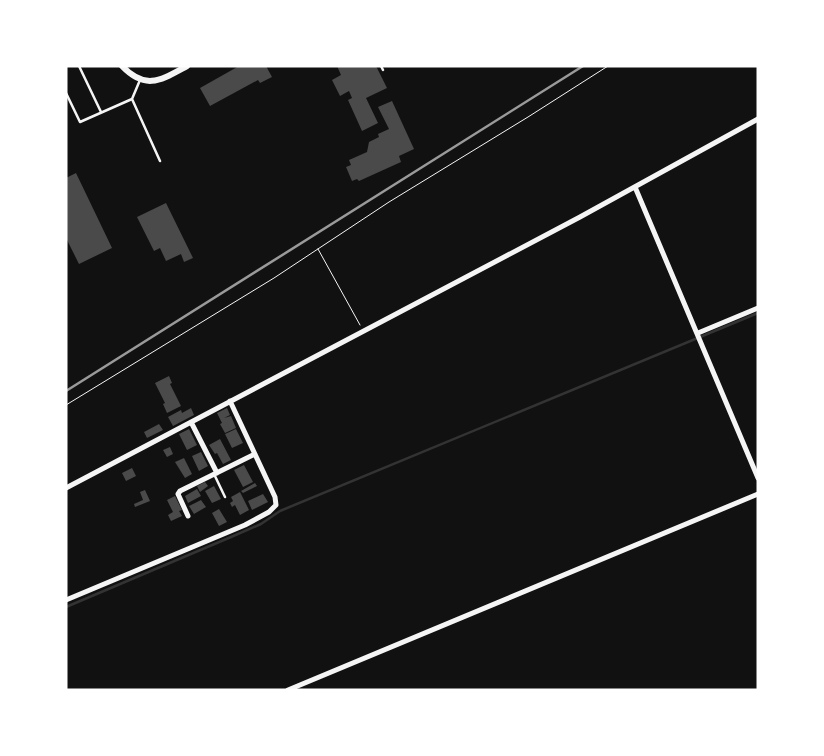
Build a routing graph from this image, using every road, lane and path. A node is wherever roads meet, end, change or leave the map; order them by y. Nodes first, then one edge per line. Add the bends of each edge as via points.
1 (79, 66) edge
2 (122, 66) edge
3 (187, 66) edge
4 (381, 66) edge
5 (608, 66) edge
6 (383, 70) dead end
7 (140, 80) junction
8 (66, 93) edge
9 (67, 98) edge
10 (132, 99) junction
11 (101, 113) junction
12 (758, 119) edge
13 (160, 161) dead end
14 (635, 186) junction
15 (318, 249) junction
16 (758, 308) edge
17 (364, 331) junction
18 (698, 333) junction
19 (230, 401) junction
20 (66, 405) edge
21 (191, 422) junction
22 (254, 454) junction
23 (215, 474) junction
24 (758, 478) edge
25 (66, 488) edge
26 (758, 494) edge
27 (225, 497) dead end
28 (188, 516) dead end
29 (66, 600) edge
30 (288, 690) edge

1 - 11 lane
2 - 7 street
3 - 7 street via 158,81
4 - 6 lane
5 - 15 path
7 - 10 lane
8 - 9 lane
9 - 11 lane via 80,122
10 - 11 lane
10 - 13 lane
12 - 14 street
14 - 17 street
14 - 18 street
15 - 17 path
15 - 20 path
16 - 18 street
17 - 19 street
18 - 24 street
19 - 21 street
19 - 22 street
21 - 23 street
21 - 25 street
22 - 23 street
22 - 29 street via 275,497 276,505 269,512 245,526
23 - 27 lane
23 - 28 street via 178,494
26 - 30 street

